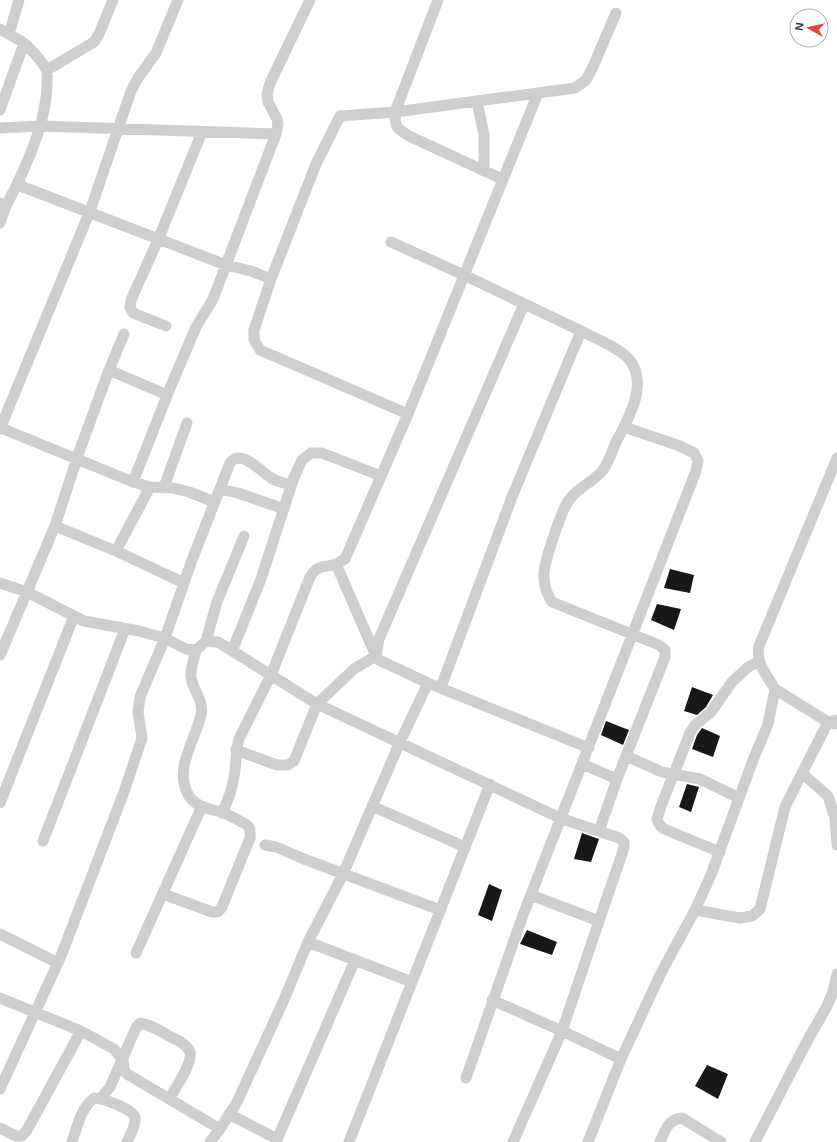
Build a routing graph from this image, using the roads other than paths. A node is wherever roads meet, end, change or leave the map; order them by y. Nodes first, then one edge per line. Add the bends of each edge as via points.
1 (19, 0) edge
2 (113, 0) edge
3 (178, 0) edge
4 (310, 0) edge
5 (438, 0) edge
6 (616, 13) dead end
7 (5, 32) edge
8 (24, 43) junction
9 (47, 70) junction
10 (538, 93) junction
11 (477, 101) junction
12 (0, 110) edge
13 (395, 112) junction
14 (40, 126) junction
15 (0, 128) edge
16 (119, 129) junction
17 (202, 132) junction
18 (276, 134) junction
19 (484, 171) junction
20 (502, 179) junction
21 (18, 185) junction
22 (3, 204) edge
23 (90, 212) junction
24 (0, 223) edge
25 (158, 240) junction
26 (391, 242) dead end
27 (226, 265) junction
28 (464, 275) junction
29 (271, 279) junction
30 (524, 304) junction
31 (166, 326) dead end
32 (580, 332) junction
33 (124, 334) dead end
34 (108, 370) junction
35 (167, 395) junction
36 (408, 414) junction
37 (187, 423) dead end
38 (624, 427) junction
39 (0, 429) edge
40 (837, 458) edge
41 (77, 459) junction
42 (381, 476) junction
43 (133, 482) junction
44 (291, 485) junction
45 (150, 487) junction
46 (164, 488) junction
47 (220, 489) junction
48 (215, 502) junction
49 (284, 509) junction
50 (55, 526) junction
51 (244, 536) dead end
52 (116, 551) junction
53 (336, 564) junction
54 (0, 583) edge
55 (184, 583) junction
56 (27, 592) junction
57 (74, 616) junction
58 (125, 628) junction
59 (632, 635) junction
60 (165, 638) junction
61 (206, 641) junction
62 (196, 650) junction
63 (232, 651) junction
64 (0, 655) edge
65 (376, 656) junction
66 (759, 661) junction
67 (271, 674) junction
68 (428, 683) junction
69 (441, 687) junction
70 (776, 689) junction
71 (318, 704) junction
72 (834, 722) edge
73 (400, 742) junction
74 (589, 748) junction
75 (236, 750) junction
76 (626, 756) junction
77 (582, 764) junction
78 (802, 773) junction
79 (674, 774) junction
80 (617, 779) junction
81 (490, 784) junction
82 (739, 798) junction
83 (0, 803) edge
84 (202, 806) junction
85 (372, 806) junction
86 (222, 813) junction
87 (560, 818) junction
88 (599, 831) junction
89 (43, 842) dead end
90 (265, 845) dead end
91 (837, 845) edge
92 (465, 848) junction
93 (720, 852) junction
94 (343, 874) junction
95 (163, 894) junction
96 (531, 896) junction
97 (440, 910) junction
98 (695, 910) junction
99 (599, 921) junction
100 (0, 934) edge
101 (308, 942) junction
102 (136, 953) dead end
103 (355, 960) junction
104 (58, 964) junction
105 (837, 974) edge
106 (412, 982) junction
107 (0, 998) edge
108 (492, 1000) junction
109 (34, 1012) junction
110 (81, 1031) junction
111 (562, 1031) junction
112 (621, 1059) junction
113 (123, 1060) junction
114 (466, 1078) dead end
115 (0, 1089) edge
116 (101, 1098) junction
117 (169, 1099) junction
118 (229, 1114) junction
119 (0, 1128) edge
120 (220, 1129) junction
121 (276, 1140) edge
122 (72, 1142) edge
123 (127, 1142) edge
124 (210, 1142) edge
125 (349, 1142) edge
126 (513, 1142) edge
127 (588, 1142) edge
128 (660, 1142) edge
129 (721, 1142) edge
130 (755, 1142) edge

1 - 7 street
2 - 9 street via 94,42
3 - 16 street via 156,53 131,91
4 - 18 street via 267,94 268,102 277,119
5 - 13 street
6 - 10 street via 586,80 575,88
7 - 8 street
8 - 9 street
8 - 12 street
9 - 14 street via 47,88
10 - 11 street
10 - 20 street
11 - 13 street
11 - 19 street via 484,134
13 - 19 street via 398,130
13 - 29 street via 340,116 316,164
14 - 15 street
14 - 16 street
14 - 21 street
16 - 17 street
16 - 23 street
17 - 18 street
17 - 25 street
18 - 27 street
19 - 20 street
20 - 28 street
21 - 22 street
21 - 23 street
22 - 24 street
23 - 25 street
23 - 39 street
25 - 27 street
25 - 31 street via 130,307 133,313
26 - 28 street
27 - 29 street
27 - 35 street via 213,299 196,327
28 - 30 street
28 - 36 street
29 - 36 street via 254,330 254,340 260,350
30 - 32 street
30 - 65 street via 379,639
32 - 38 street via 611,346 626,356 634,368 638,383
32 - 69 street via 512,497
33 - 34 street
34 - 35 street
34 - 41 street
35 - 43 street
36 - 42 street
37 - 46 street
38 - 59 street via 680,446 694,453 698,461
38 - 59 street via 603,470 568,500 544,572 545,591 552,602
39 - 41 street
40 - 66 street via 759,646
41 - 43 street
41 - 50 street
42 - 44 street via 322,452 311,453 302,460
42 - 53 street via 345,559
43 - 45 street
44 - 47 street via 273,479 254,463 237,458 230,463
44 - 49 street
45 - 46 street
45 - 52 street
46 - 48 street via 189,492
47 - 48 street
47 - 49 street
48 - 55 street
49 - 63 street via 261,580
50 - 52 street
50 - 56 street
51 - 61 street via 217,602
52 - 55 street
53 - 65 street
53 - 67 street via 314,570
54 - 56 street
55 - 60 street
56 - 57 street
56 - 64 street
57 - 58 street via 84,621
57 - 83 street
58 - 60 street
58 - 89 street
59 - 74 street
59 - 76 street via 659,645 665,650 666,657
60 - 62 street via 186,649
60 - 104 street via 140,697 138,712 142,738 139,750
61 - 62 street
61 - 63 street via 218,642
62 - 84 street via 191,676 202,707 183,783 189,797
63 - 67 street
65 - 68 street via 379,660
65 - 71 street via 354,669
66 - 70 street
66 - 79 street via 732,682 711,712 695,725
67 - 71 street
67 - 75 street
68 - 69 street
68 - 73 street
69 - 74 street
70 - 72 street
70 - 82 street via 768,724
71 - 73 street
71 - 75 street via 294,761 288,765 277,765
72 - 78 street
73 - 81 street
73 - 85 street
74 - 77 street
75 - 86 street via 231,794
76 - 79 street via 662,772
76 - 80 street
77 - 80 street
77 - 87 street
78 - 91 street via 828,796 835,818
78 - 98 street via 785,806 760,909 752,916 740,918
79 - 82 street via 700,778
79 - 93 street via 659,812 659,824 676,835
80 - 88 street
81 - 87 street
81 - 92 street
82 - 93 street
84 - 86 street
84 - 95 street
85 - 92 street
85 - 94 street
86 - 95 street via 248,825 250,838 222,907 218,912 212,912
87 - 88 street
87 - 96 street
88 - 99 street via 624,842
90 - 94 street
92 - 97 street
93 - 98 street
94 - 97 street
94 - 101 street
95 - 102 street
96 - 99 street
96 - 108 street
97 - 106 street
98 - 112 street via 661,973
99 - 111 street
100 - 104 street
101 - 103 street
101 - 118 street
103 - 106 street
103 - 121 street
104 - 109 street
105 - 130 street via 827,1006
106 - 125 street
107 - 109 street
108 - 111 street
108 - 114 street
109 - 110 street
109 - 115 street
110 - 113 street via 114,1050
110 - 119 street via 22,1136 16,1136
111 - 112 street
111 - 126 street
112 - 127 street
113 - 116 street via 110,1087
113 - 117 street via 127,1074
113 - 117 street via 140,1024 148,1024 185,1044 190,1051 188,1065
116 - 122 street via 94,1098 89,1102
116 - 123 street via 135,1117
117 - 120 street
118 - 120 street
118 - 121 street
120 - 124 street
128 - 129 street via 669,1124 682,1118

